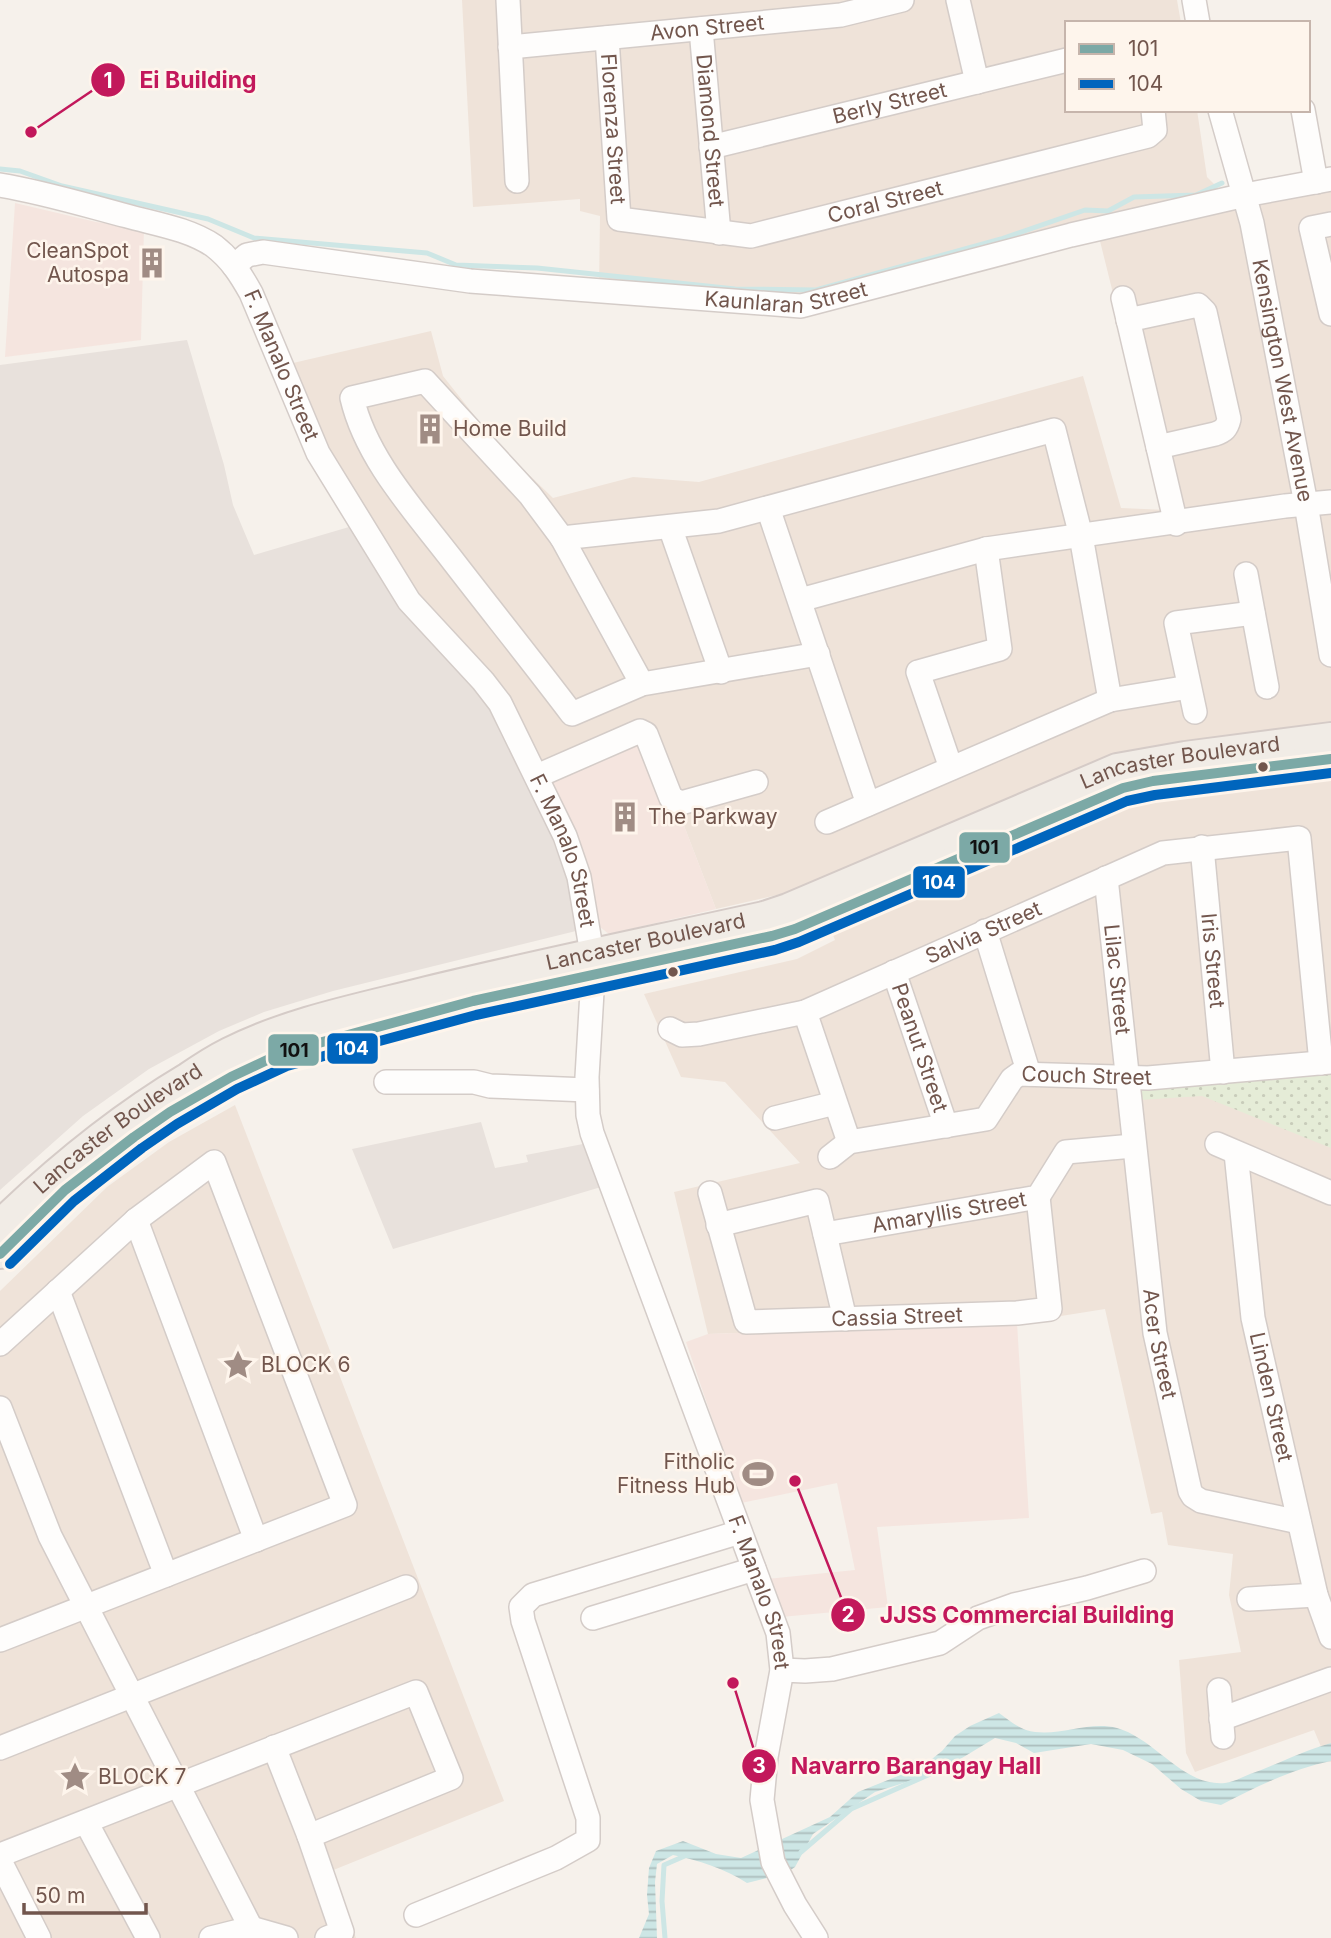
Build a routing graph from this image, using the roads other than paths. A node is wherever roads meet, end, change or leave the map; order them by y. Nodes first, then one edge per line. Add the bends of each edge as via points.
1 (508, 0) edge
2 (902, 0) edge
3 (958, 0) edge
4 (1194, 0) edge
5 (840, 8) edge
6 (1198, 21) edge
7 (701, 29) junction
8 (607, 38) junction
9 (510, 47) junction
10 (1065, 60) edge
11 (977, 82) junction
12 (1153, 112) edge
13 (1221, 112) edge
14 (1304, 112) edge
15 (711, 147) junction
16 (1323, 180) edge
17 (517, 181) dead end
18 (0, 185) edge
19 (1245, 195) junction
20 (619, 219) joint
21 (1331, 224) edge
22 (719, 233) junction
23 (234, 266) junction
24 (1331, 314) edge
25 (1158, 447) junction
26 (1331, 502) edge
27 (1306, 504) junction
28 (768, 508) junction
29 (1177, 524) junction
30 (670, 527) junction
31 (1082, 536) junction
32 (562, 538) junction
33 (986, 549) junction
34 (1246, 573) dead end
35 (800, 600) junction
36 (1253, 613) junction
37 (818, 654) junction
38 (1331, 655) edge
39 (721, 672) junction
40 (642, 684) junction
41 (1189, 687) junction
42 (1267, 687) dead end
43 (1110, 700) junction
44 (1195, 712) dead end
45 (1331, 737) edge
46 (1331, 759) edge
47 (951, 768) junction
48 (537, 776) junction
49 (756, 782) dead end
50 (868, 804) junction
51 (827, 822) dead end
52 (1202, 847) junction
53 (1106, 878) junction
54 (985, 931) junction
55 (593, 964) junction
56 (894, 972) junction
57 (805, 1012) junction
58 (670, 1029) dead end
59 (1326, 1062) edge
60 (1223, 1072) junction
61 (1029, 1074) junction
62 (1129, 1079) junction
63 (386, 1082) dead end
64 (587, 1090) junction
65 (835, 1103) junction
66 (775, 1118) dead end
67 (946, 1126) junction
68 (849, 1142) junction
69 (1133, 1146) junction
70 (830, 1157) dead end
71 (710, 1193) dead end
72 (1331, 1193) edge
73 (1038, 1196) junction
74 (136, 1220) junction
75 (0, 1224) edge
76 (718, 1225) junction
77 (825, 1234) junction
78 (0, 1254) edge
79 (58, 1290) junction
80 (845, 1319) junction
81 (0, 1344) edge
82 (0, 1408) edge
83 (1299, 1522) junction
84 (740, 1532) junction
85 (256, 1539) junction
86 (754, 1569) junction
87 (1144, 1571) dead end
88 (166, 1574) junction
89 (406, 1587) dead end
90 (1315, 1595) junction
91 (1249, 1599) dead end
92 (86, 1606) junction
93 (593, 1618) dead end
94 (1331, 1637) edge
95 (0, 1640) edge
96 (782, 1670) junction
97 (1331, 1679) edge
98 (1219, 1690) dead end
99 (131, 1697) junction
100 (274, 1747) junction
101 (0, 1748) edge
102 (178, 1786) junction
103 (86, 1822) junction
104 (309, 1836) junction
105 (0, 1855) edge
106 (0, 1861) edge
107 (416, 1915) dead end
108 (251, 1928) junction
109 (40, 1938) edge
110 (148, 1938) edge
111 (212, 1938) edge
112 (286, 1938) edge
113 (327, 1938) edge
114 (816, 1938) edge

1 - 9 street
2 - 5 street, Avon Street
3 - 11 street
4 - 6 street
5 - 7 street, Avon Street
7 - 8 street, Avon Street
7 - 15 street, Diamond Street
8 - 9 street, Avon Street
8 - 20 street, Florenza Street
9 - 17 street
10 - 11 street, Berly Street
11 - 15 street, Berly Street
12 - 22 street, Coral Street via 1155,130 1148,136 751,236
13 - 19 street, Kensington West Avenue
14 - 16 street
15 - 22 street, Diamond Street
16 - 19 street, Kaunlaran Street
18 - 23 street, F. Manalo Street via 187,233 214,246
19 - 23 street, Kaunlaran Street via 801,306 470,281 263,252 247,255
19 - 27 street, Kensington West Avenue
20 - 22 street, Coral Street
21 - 24 street via 1311,228
23 - 48 street, F. Manalo Street via 251,293 309,433 336,484 409,601 500,703
25 - 25 street via 1223,432 1228,426 1205,312 1198,305 1126,309
25 - 29 street
26 - 27 street
27 - 29 street
27 - 38 street, Kensington West Avenue
28 - 30 street
28 - 31 street via 1054,430
28 - 35 street
29 - 31 street
30 - 32 street
30 - 39 street
31 - 33 street
31 - 43 street
32 - 40 street
32 - 40 street via 530,495 425,381 352,398 366,438 397,489 572,714
33 - 35 street
33 - 47 street via 1000,649 918,672
34 - 36 street
35 - 37 street
36 - 41 street via 1176,622
36 - 42 street
37 - 39 street
37 - 50 street
39 - 40 street
41 - 43 street
41 - 44 street
43 - 47 street
45 - 55 main road, Lancaster Boulevard via 1117,768 789,908
46 - 55 main road, Lancaster Boulevard via 1123,788 795,929
47 - 50 street
48 - 49 street via 640,731 646,734 677,802
48 - 55 street, F. Manalo Street via 579,877
50 - 51 street
52 - 53 street, Salvia Street via 1163,853
52 - 59 street, Salvia Street via 1298,838
52 - 60 street, Iris Street
53 - 54 street, Salvia Street
53 - 62 street, Lilac Street
54 - 56 street, Salvia Street
54 - 61 street
55 - 64 street, F. Manalo Street
55 - 75 main road, Lancaster Boulevard via 340,1013 228,1052 116,1124 45,1180
55 - 78 main road, Lancaster Boulevard via 282,1053 231,1077 134,1137 65,1190
56 - 57 street, Salvia Street
56 - 67 street, Peanut Street
57 - 58 street, Salvia Street via 699,1034 682,1035
57 - 65 street
59 - 60 street, Couch Street
60 - 62 street, Couch Street
61 - 62 street, Couch Street
61 - 67 street, Couch Street via 1012,1079 986,1119
62 - 69 street, Acer Street
63 - 64 street
64 - 84 street, F. Manalo Street via 592,1133
65 - 66 street
65 - 68 street
67 - 68 street, Couch Street
68 - 70 street, Couch Street
69 - 73 street, Amaryllis Street via 1066,1152
69 - 83 street, Acer Street via 1155,1333 1190,1490 1201,1501
71 - 76 street
72 - 83 street, Linden Street via 1227,1149 1253,1318
73 - 77 street, Amaryllis Street
73 - 80 street, Cassia Street via 1050,1309
74 - 79 street
74 - 85 street
74 - 85 street via 214,1161 345,1504
76 - 77 street via 817,1201
76 - 80 street, Cassia Street via 746,1322
77 - 80 street
79 - 81 street
79 - 88 street
82 - 92 street via 50,1536
83 - 90 street, Linden Street
84 - 86 street, F. Manalo Street
84 - 107 street via 533,1595 521,1607 588,1818 588,1840 556,1858
85 - 88 street
86 - 93 street
86 - 96 street, F. Manalo Street via 778,1633
87 - 96 street via 1002,1609 978,1618 940,1643 832,1669
88 - 92 street
89 - 99 street
90 - 91 street
90 - 94 street, Linden Street
92 - 95 street
92 - 99 street
96 - 114 street, F. Manalo Street via 762,1800 772,1862
97 - 98 street via 1222,1728
99 - 101 street
99 - 102 street
100 - 102 street
100 - 104 street
100 - 104 street via 416,1692 452,1779
102 - 103 street
102 - 108 street
103 - 105 street
103 - 110 street
104 - 113 street via 342,1932
106 - 109 street
108 - 111 street
108 - 112 street

